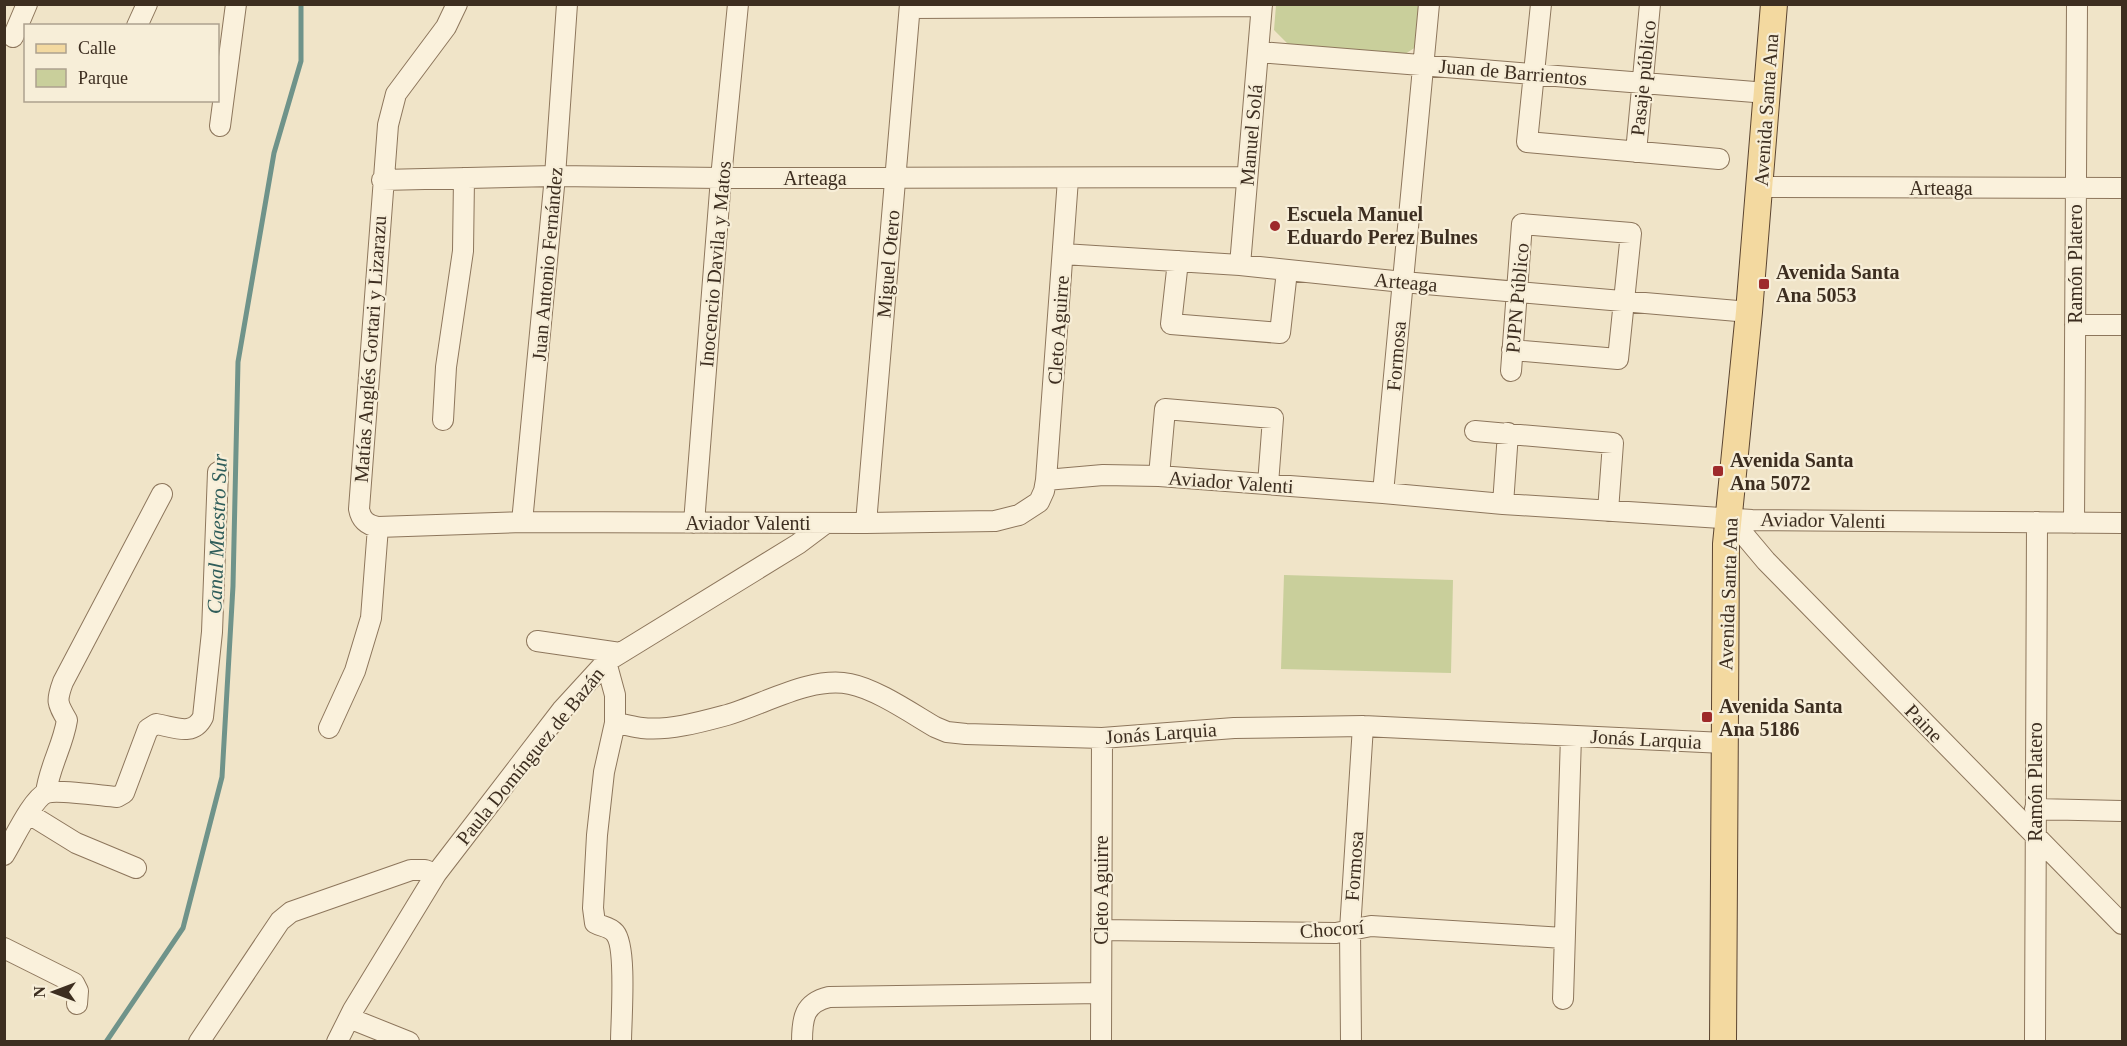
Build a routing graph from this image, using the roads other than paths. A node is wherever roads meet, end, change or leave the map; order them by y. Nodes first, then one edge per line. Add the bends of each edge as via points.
1 (27, 4) edge
2 (147, 4) edge
3 (236, 4) edge
4 (457, 4) edge
5 (567, 4) edge
6 (738, 4) edge
7 (1429, 4) edge
8 (1541, 4) edge
9 (1650, 4) edge
10 (1774, 4) edge
11 (2077, 4) edge
12 (1262, 5) edge
13 (910, 6) edge
14 (138, 24) edge
15 (13, 37) dead end
16 (1258, 52) junction
17 (1424, 65) junction
18 (1534, 74) junction
19 (1642, 83) junction
20 (1767, 93) junction
21 (220, 126) dead end
22 (1636, 152) junction
23 (1719, 159) dead end
24 (555, 176) junction
25 (1247, 177) junction
26 (464, 178) junction
27 (722, 178) junction
28 (895, 178) junction
29 (1068, 179) junction
30 (382, 180) junction
31 (1760, 188) junction
32 (2076, 188) junction
33 (2122, 188) edge
34 (1063, 254) junction
35 (1178, 261) junction
36 (1240, 265) junction
37 (1287, 271) junction
38 (1403, 282) junction
39 (1517, 291) junction
40 (1626, 301) junction
41 (1749, 312) junction
42 (2075, 325) junction
43 (2122, 325) edge
44 (1512, 350) junction
45 (1511, 371) dead end
46 (443, 420) dead end
47 (1475, 431) dead end
48 (1508, 434) junction
49 (218, 472) dead end
50 (1159, 476) junction
51 (1046, 480) junction
52 (1268, 484) junction
53 (1383, 493) junction
54 (162, 494) dead end
55 (1503, 504) junction
56 (1608, 511) junction
57 (1729, 517) junction
58 (369, 522) junction
59 (522, 522) junction
60 (2037, 522) junction
61 (694, 523) junction
62 (826, 523) junction
63 (866, 523) junction
64 (2074, 523) junction
65 (2122, 523) edge
66 (537, 641) dead end
67 (613, 657) junction
68 (615, 723) junction
69 (1363, 726) junction
70 (329, 728) dead end
71 (1571, 736) junction
72 (1102, 738) junction
73 (1724, 743) junction
74 (46, 793) junction
75 (2035, 809) junction
76 (2122, 811) edge
77 (29, 814) junction
78 (2035, 836) junction
79 (4, 855) edge
80 (136, 867) dead end
81 (436, 874) junction
82 (2122, 924) edge
83 (1101, 930) junction
84 (1350, 930) junction
85 (1564, 938) junction
86 (6, 951) edge
87 (1101, 993) junction
88 (1563, 999) dead end
89 (77, 1004) dead end
90 (349, 1018) junction
91 (199, 1041) edge
92 (337, 1041) edge
93 (409, 1041) edge
94 (621, 1041) edge
95 (802, 1041) edge
96 (1101, 1041) edge
97 (1351, 1041) edge
98 (1723, 1041) edge
99 (2035, 1041) edge

1 - 15 street
2 - 14 street
3 - 21 street
4 - 30 street, Matías Anglés Gortari y Lizarazu via 446,27 396,94
5 - 24 street, Juan Antonio Fernández
6 - 27 street, Inocencio Davila y Matos
7 - 17 street, Formosa
8 - 18 street
9 - 19 street, Pasaje público
10 - 20 main road, Avenida Santa Ana
11 - 32 street, Ramón Platero
12 - 13 street
12 - 16 street, Manuel Solá
13 - 28 street, Miguel Otero
16 - 17 street, Juan de Barrientos
16 - 25 street, Manuel Solá
17 - 18 street, Juan de Barrientos
17 - 38 street, Formosa
18 - 19 street, Juan de Barrientos
18 - 22 street via 1527,142
19 - 20 street, Juan de Barrientos
19 - 22 street, Pasaje público
20 - 31 main road, Avenida Santa Ana
22 - 23 street
24 - 26 street, Arteaga
24 - 27 street, Arteaga
24 - 59 street, Juan Antonio Fernández
25 - 29 street, Arteaga
25 - 36 street, Manuel Solá
26 - 30 street, Arteaga
26 - 46 street via 464,251 446,367
27 - 28 street, Arteaga
27 - 61 street, Inocencio Davila y Matos
28 - 29 street, Arteaga
28 - 63 street, Miguel Otero
29 - 34 street, Cleto Aguirre
30 - 58 street, Matías Anglés Gortari y Lizarazu via 359,509
31 - 32 street, Arteaga
31 - 41 main road, Avenida Santa Ana
32 - 33 street, Arteaga
32 - 42 street, Ramón Platero
34 - 35 street, Arteaga
34 - 51 street, Cleto Aguirre
35 - 36 street, Arteaga
35 - 37 street via 1171,324 1280,333
36 - 37 street, Arteaga
37 - 38 street, Arteaga
38 - 39 street, Arteaga
38 - 53 street, Formosa
39 - 40 street, Arteaga
39 - 40 street, PJPN Público via 1522,224 1631,233
39 - 44 street, PJPN Público
40 - 41 street, Arteaga
40 - 44 street via 1618,359
41 - 57 main road, Avenida Santa Ana
42 - 43 street
42 - 64 street, Ramón Platero
44 - 45 street, PJPN Público
47 - 48 street
48 - 55 street
48 - 56 street via 1613,443
49 - 74 street via 212,632 199,726 191,730 156,724 147,729 124,793 117,797
50 - 51 street, Aviador Valenti
50 - 52 street, Aviador Valenti
50 - 52 street via 1165,409 1273,418
51 - 63 street, Aviador Valenti via 1039,502 1008,519
52 - 53 street, Aviador Valenti
53 - 55 street, Aviador Valenti
54 - 74 street via 63,682 58,704 67,720
55 - 56 street, Aviador Valenti
56 - 57 street, Aviador Valenti
57 - 60 street, Aviador Valenti
57 - 73 main road, Avenida Santa Ana
57 - 78 street, Paine via 1766,561
58 - 59 street, Aviador Valenti
58 - 70 street, Matías Anglés Gortari y Lizarazu via 371,618 355,671
59 - 61 street, Aviador Valenti
60 - 64 street, Aviador Valenti
60 - 75 street, Ramón Platero
61 - 62 street, Aviador Valenti
62 - 63 street, Aviador Valenti
62 - 67 street, Paula Domínguez de Bazán
64 - 65 street, Aviador Valenti
66 - 67 street
67 - 68 street
67 - 81 street, Paula Domínguez de Bazán via 562,710
68 - 72 street, Jonás Larquia via 642,728 686,724 834,682 858,686 947,732
68 - 94 street via 604,772 593,908 595,922 617,934 622,951
69 - 71 street, Jonás Larquia
69 - 72 street, Jonás Larquia via 1234,728
69 - 84 street, Formosa
71 - 73 street, Jonás Larquia
71 - 85 street
72 - 83 street, Cleto Aguirre
73 - 98 main road, Avenida Santa Ana
74 - 77 street
75 - 76 street
75 - 78 street, Ramón Platero
77 - 79 street
77 - 80 street via 76,843
78 - 82 street, Paine
78 - 99 street, Ramón Platero
81 - 90 street, Paula Domínguez de Bazán
81 - 91 street via 411,870 291,912 280,921
83 - 84 street, Chocorí
83 - 87 street, Cleto Aguirre
84 - 85 street, Chocorí via 1371,926
84 - 97 street, Formosa
85 - 88 street
86 - 89 street via 74,983
87 - 95 street via 829,997 810,1005 802,1025
87 - 96 street, Cleto Aguirre
90 - 92 street, Paula Domínguez de Bazán
90 - 93 street

